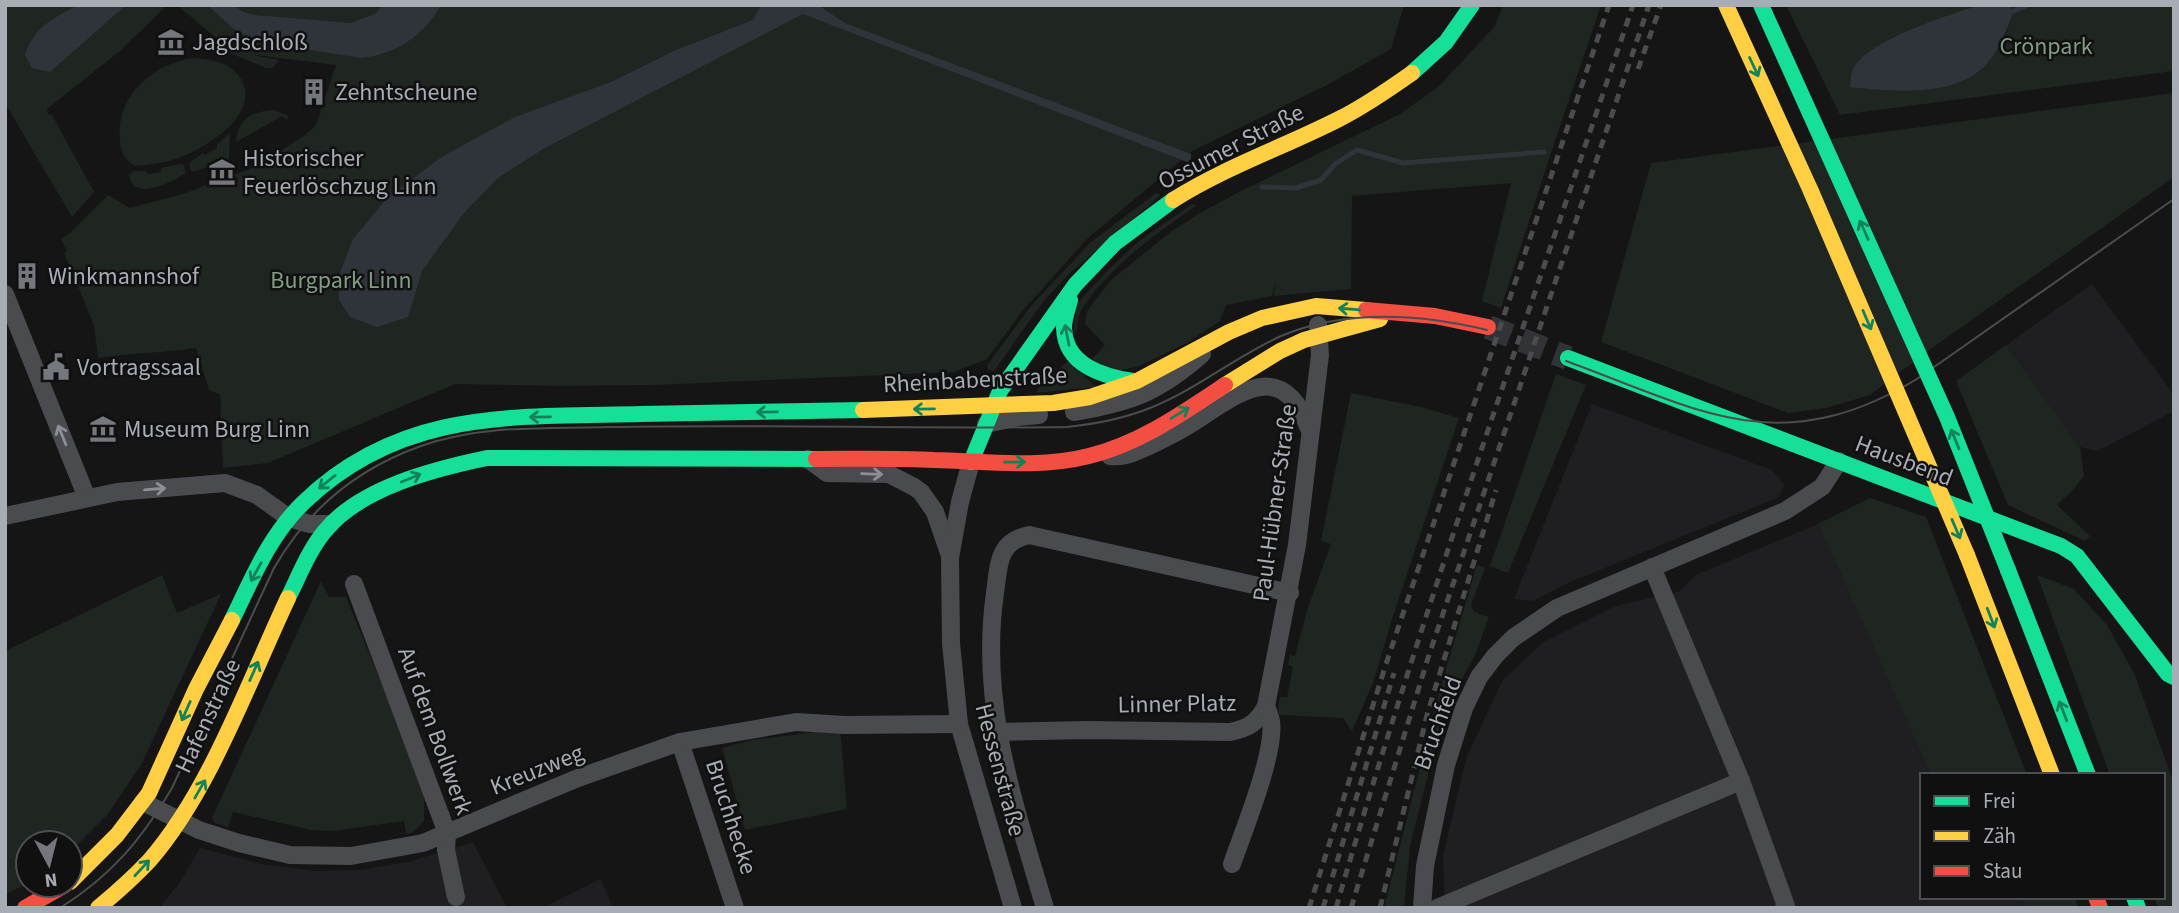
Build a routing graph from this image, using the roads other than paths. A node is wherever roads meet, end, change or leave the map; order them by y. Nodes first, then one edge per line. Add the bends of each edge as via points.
1 (1472, 5) edge
2 (1726, 5) edge
3 (1761, 5) edge
4 (1071, 290) junction
5 (5, 294) edge
6 (1316, 306) junction
7 (1430, 316) junction
8 (1488, 327) tunnel mouth
9 (1229, 331) junction
10 (1319, 334) junction
11 (1568, 358) tunnel mouth
12 (1137, 381) junction
13 (992, 406) junction
14 (983, 431) junction
15 (1311, 433) junction
16 (1097, 453) junction
17 (632, 459) junction
18 (808, 459) junction
19 (1839, 461) junction
20 (971, 462) junction
21 (88, 498) junction
22 (5, 516) edge
23 (289, 518) junction
24 (331, 524) junction
25 (950, 558) junction
26 (1652, 567) junction
27 (354, 584) dead end
28 (1290, 593) junction
29 (2174, 677) edge
30 (1266, 706) junction
31 (959, 723) junction
32 (998, 732) junction
33 (680, 742) junction
34 (2051, 773) edge
35 (2087, 773) edge
36 (1741, 781) junction
37 (143, 802) junction
38 (181, 822) junction
39 (447, 833) junction
40 (1232, 864) dead end
41 (84, 869) edge
42 (456, 897) dead end
43 (41, 899) edge
44 (25, 908) edge
45 (98, 908) edge
46 (735, 908) edge
47 (1013, 908) edge
48 (1045, 908) edge
49 (1422, 908) edge
50 (1437, 908) edge
51 (1784, 908) edge

1 - 4 main road, Ossumer Straße via 1426,62 1388,92 1181,195 1119,240
2 -> 34 main road, bridge via 1967,555
35 -> 3 main road, bridge via 1947,417
12 -> 4 main road via 1101,375 1083,366 1070,349 1064,329
4 - 13 main road, Ossumer Straße
21 -> 5 street
7 -> 6 main road, Rheinbabenstraße
6 - 9 main road, Rheinbabenstraße
6 - 10 street, Paul-Hübner-Straße
7 - 8 main road
7 - 10 main road via 1386,317
9 - 12 main road, Rheinbabenstraße
9 - 14 street via 1179,375 1153,391 1113,405 1018,417
10 - 15 street, Paul-Hübner-Straße
16 -> 10 main road via 1130,442 1282,349
11 - 19 main road, Hausbend
12 - 13 main road, Rheinbabenstraße via 1078,399
13 - 14 main road, Ossumer Straße
13 -> 23 main road, Rheinbabenstraße via 480,419 404,437 335,476
14 - 17 street via 955,450 688,448
14 - 20 main road, Ossumer Straße
15 - 16 street via 1290,394 1262,385 1244,390 1135,453 1115,457
15 - 28 street, Paul-Hübner-Straße
20 -> 16 main road via 1058,460
17 - 18 main road
24 -> 17 main road via 386,488 457,464 487,458
18 - 20 main road
18 -> 25 street, Hessenstraße via 827,473 889,474 914,487 934,512
19 - 26 street, Bruchfeld via 1822,487 1785,511
19 - 29 main road, Hausbend via 2015,527 2077,556
20 - 25 street, Hessenstraße
21 - 22 street
21 -> 23 street via 225,483 257,495
23 - 24 street
23 -> 37 main road, Hafenstraße via 252,577
38 -> 24 main road, Hafenstraße via 206,778 309,553
25 - 31 street, Hessenstraße via 951,643
26 - 36 street
26 - 49 street, Bruchfeld via 1579,597 1532,623 1479,677 1446,765 1425,866
27 - 39 street, Auf dem Bollwerk
28 - 30 street, Paul-Hübner-Straße
28 - 32 street via 1029,535 1014,538 999,565 990,646 990,687
30 - 32 street, Linner Platz via 1248,728 1230,732
30 - 40 street, Linner Platz via 1270,741
31 - 33 street, Kreuzweg via 796,722
31 - 47 street, Hessenstraße
32 - 48 street
33 - 39 street, Kreuzweg via 578,778
33 - 46 street, Bruchhecke
36 - 50 street
36 - 51 street
37 - 38 street, Kreuzweg
37 - 41 main road, Hafenstraße via 112,843
38 - 39 street, Kreuzweg via 290,855 364,854 423,843
45 -> 38 main road, Hafenstraße via 119,893
39 - 42 street, Auf dem Bollwerk
43 - 44 main road

